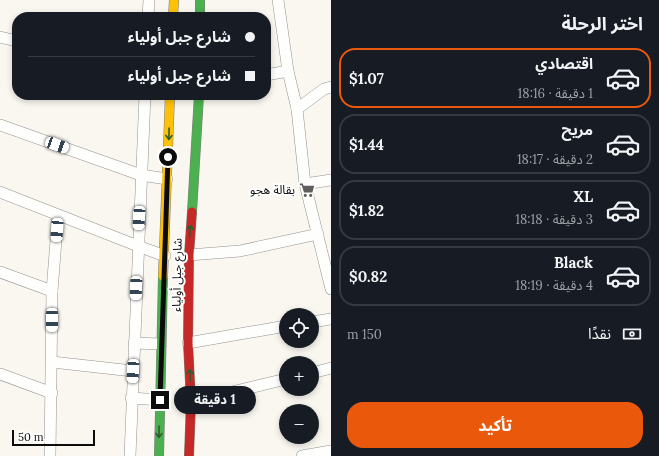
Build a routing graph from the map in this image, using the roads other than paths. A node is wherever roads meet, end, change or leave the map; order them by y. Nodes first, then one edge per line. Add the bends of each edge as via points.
1 (174, 0) edge
2 (200, 0) edge
3 (278, 0) edge
4 (147, 1) edge
5 (148, 12) edge
6 (173, 12) edge
7 (200, 12) edge
8 (0, 37) edge
9 (12, 40) edge
10 (288, 72) junction
11 (271, 74) edge
12 (331, 87) edge
13 (145, 100) edge
14 (170, 100) edge
15 (199, 100) edge
16 (297, 109) junction
17 (0, 125) edge
18 (142, 175) junction
19 (167, 179) junction
20 (331, 180) edge
21 (305, 184) junction
22 (0, 192) edge
23 (58, 214) junction
24 (318, 234) junction
25 (138, 246) junction
26 (189, 255) junction
27 (165, 256) junction
28 (0, 272) edge
29 (331, 289) edge
30 (52, 291) junction
31 (331, 319) edge
32 (319, 321) edge
33 (279, 327) edge
34 (188, 342) junction
35 (134, 344) junction
36 (161, 344) junction
37 (52, 362) junction
38 (331, 368) edge
39 (133, 371) junction
40 (319, 371) edge
41 (0, 374) edge
42 (279, 381) edge
43 (52, 393) junction
44 (132, 398) junction
45 (160, 400) junction
46 (191, 402) junction
47 (331, 451) edge
48 (50, 456) edge
49 (130, 456) edge
50 (159, 456) edge
51 (189, 456) edge
52 (302, 456) edge

1 - 6 main road
2 - 7 main road
3 - 10 street
4 - 5 street
8 - 9 street
10 - 11 street
10 - 16 street
12 - 16 street via 324,89
13 - 18 street
14 -> 19 main road, شارع جبل أولياء
26 -> 15 main road, شارع جبل أولياء
16 - 21 street
17 - 18 street
18 - 19 street
18 - 25 street
19 - 27 main road, شارع جبل أولياء
20 - 21 street
21 - 24 street
22 - 23 street
23 - 25 street
23 - 30 street
24 - 26 street via 240,251
24 - 29 street
25 - 27 street
25 - 35 street
26 - 34 main road, شارع جبل أولياء
27 - 36 main road, شارع جبل أولياء
28 - 30 street
30 - 37 street
31 - 32 street
33 - 34 street
46 -> 34 main road, شارع جبل أولياء
35 - 36 street
35 - 39 street
36 - 45 main road, شارع جبل أولياء
37 - 39 street
37 - 43 street
38 - 40 street
39 - 44 street
41 - 43 street
42 - 46 street
43 - 48 street
44 - 45 street
44 - 49 street
45 -> 50 main road, شارع جبل أولياء
46 - 51 main road, شارع جبل أولياء
47 - 52 street

